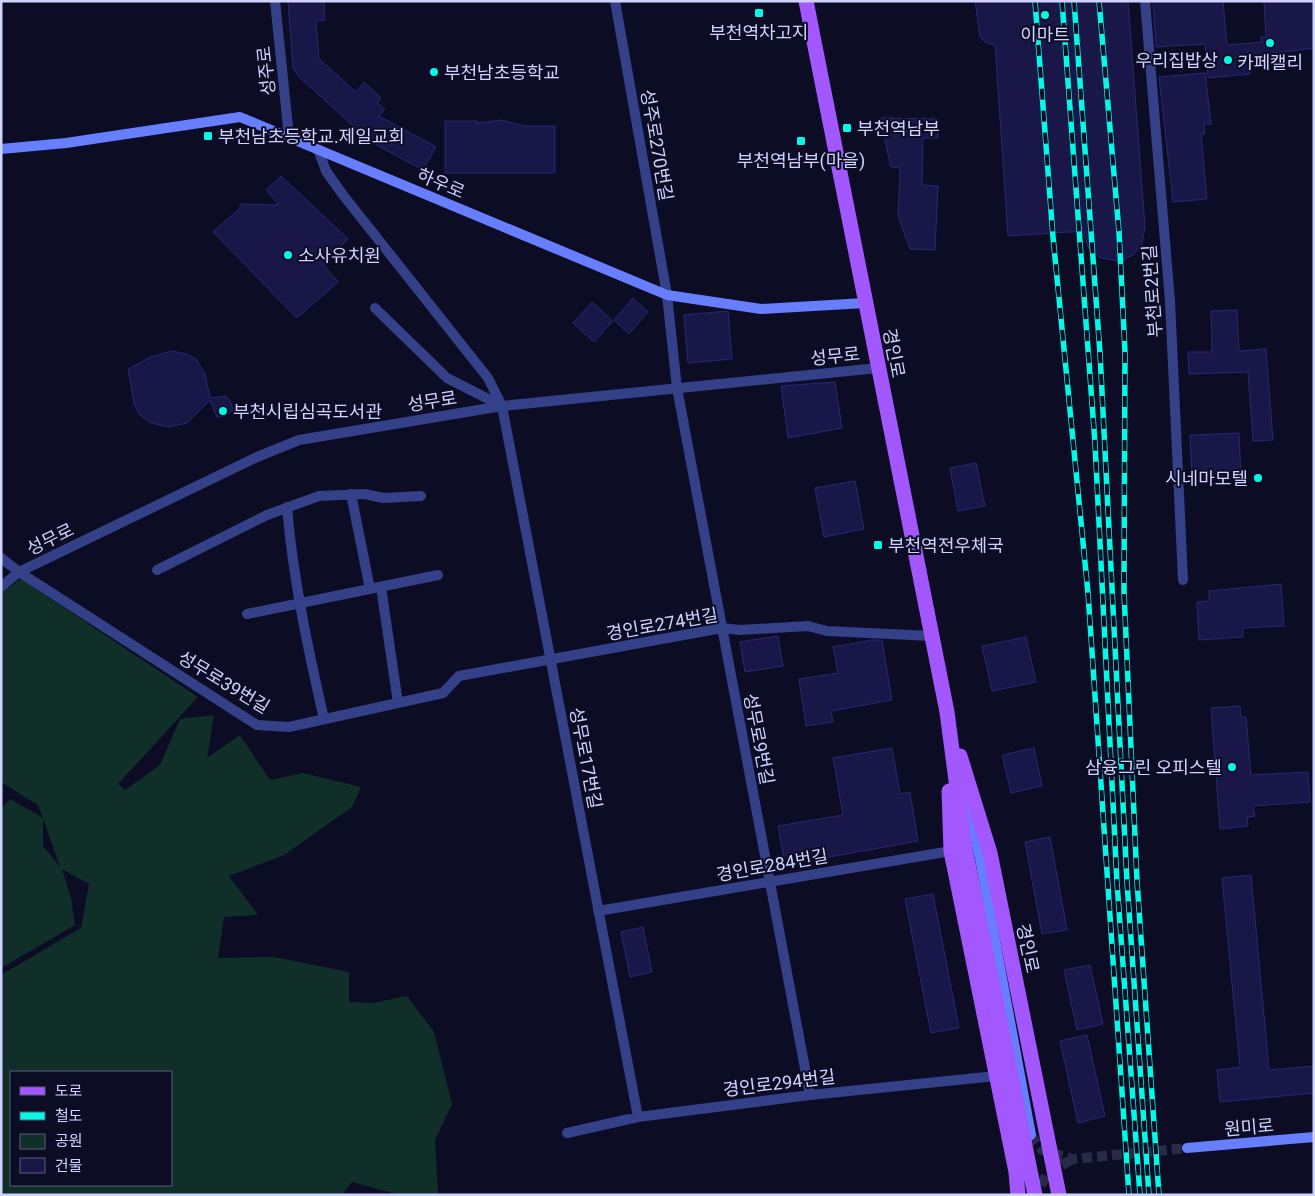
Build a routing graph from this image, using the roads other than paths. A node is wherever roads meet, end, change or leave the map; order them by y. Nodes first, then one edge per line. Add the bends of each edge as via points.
1 (275, 1) edge
2 (615, 1) edge
3 (806, 1) edge
4 (1145, 1) edge
5 (289, 137) junction
6 (1, 149) edge
7 (318, 149) junction
8 (667, 294) junction
9 (865, 303) junction
10 (375, 308) dead end
11 (878, 368) junction
12 (676, 388) junction
13 (502, 406) junction
14 (351, 494) junction
15 (421, 496) dead end
16 (286, 507) junction
17 (1, 558) edge
18 (158, 570) dead end
19 (19, 572) junction
20 (438, 575) dead end
21 (1183, 580) dead end
22 (1, 587) edge
23 (381, 587) junction
24 (370, 589) junction
25 (300, 603) junction
26 (247, 614) dead end
27 (722, 628) junction
28 (932, 636) junction
29 (551, 660) junction
30 (459, 676) joint
31 (398, 703) junction
32 (947, 712) junction
33 (324, 719) junction
34 (951, 850) junction
35 (770, 881) junction
36 (598, 911) junction
37 (996, 1076) junction
38 (810, 1095) junction
39 (638, 1116) junction
40 (567, 1133) dead end
41 (1031, 1135) tunnel mouth
42 (1314, 1137) edge
43 (1187, 1148) tunnel mouth
44 (1039, 1192) edge
45 (1018, 1195) edge
46 (1059, 1195) edge

1 - 5 street, 성주로
2 - 8 street, 성주로270번길
3 - 9 main road, 경인로
4 - 21 street, 부천로2번길 via 1170,301
5 - 6 street, 하우로 via 240,116 66,143
5 - 7 street, 하우로
7 - 8 street, 하우로
7 - 13 street, 성무로17번길 via 326,171 343,195 488,378
8 - 9 street, 하우로 via 761,309
8 - 12 street, 성주로270번길
9 - 11 main road, 경인로
10 - 13 street via 447,378
11 - 12 street, 성무로
11 - 28 main road, 경인로
12 - 13 street, 성무로
12 - 27 street, 성무로9번길
13 - 19 street, 성무로 via 298,440
13 - 29 street, 성무로17번길
14 - 15 street via 383,498
14 - 16 street via 319,496
14 - 24 street
16 - 18 street
16 - 25 street
17 - 19 street, 성무로39번길
19 - 22 street, 성무로
19 - 33 street, 성무로39번길 via 257,725 288,726
20 - 23 street
23 - 24 street
23 - 31 street
24 - 25 street
25 - 26 street
25 - 33 street
27 - 28 street, 경인로274번길 via 808,626 827,631
27 - 29 street, 경인로274번길
27 - 35 street, 성무로9번길
28 - 32 main road, 경인로
29 - 30 street, 경인로274번길
29 - 36 street, 성무로17번길
30 - 31 street, 성무로39번길 via 443,693
31 - 33 street, 성무로39번길
32 - 34 main road, 경인로
32 - 41 street via 980,859
32 - 44 main road, 경인로 via 965,849
32 - 46 main road, 경인로 via 990,853
34 - 35 street, 경인로284번길
34 - 37 main road, 경인로
35 - 36 street, 경인로284번길
35 - 38 street, 성무로9번길
36 - 39 street, 성무로17번길
37 - 38 street, 경인로294번길
37 - 45 main road, 경인로
38 - 39 street, 경인로294번길
39 - 40 street, 경인로294번길
42 - 43 street, 원미로

